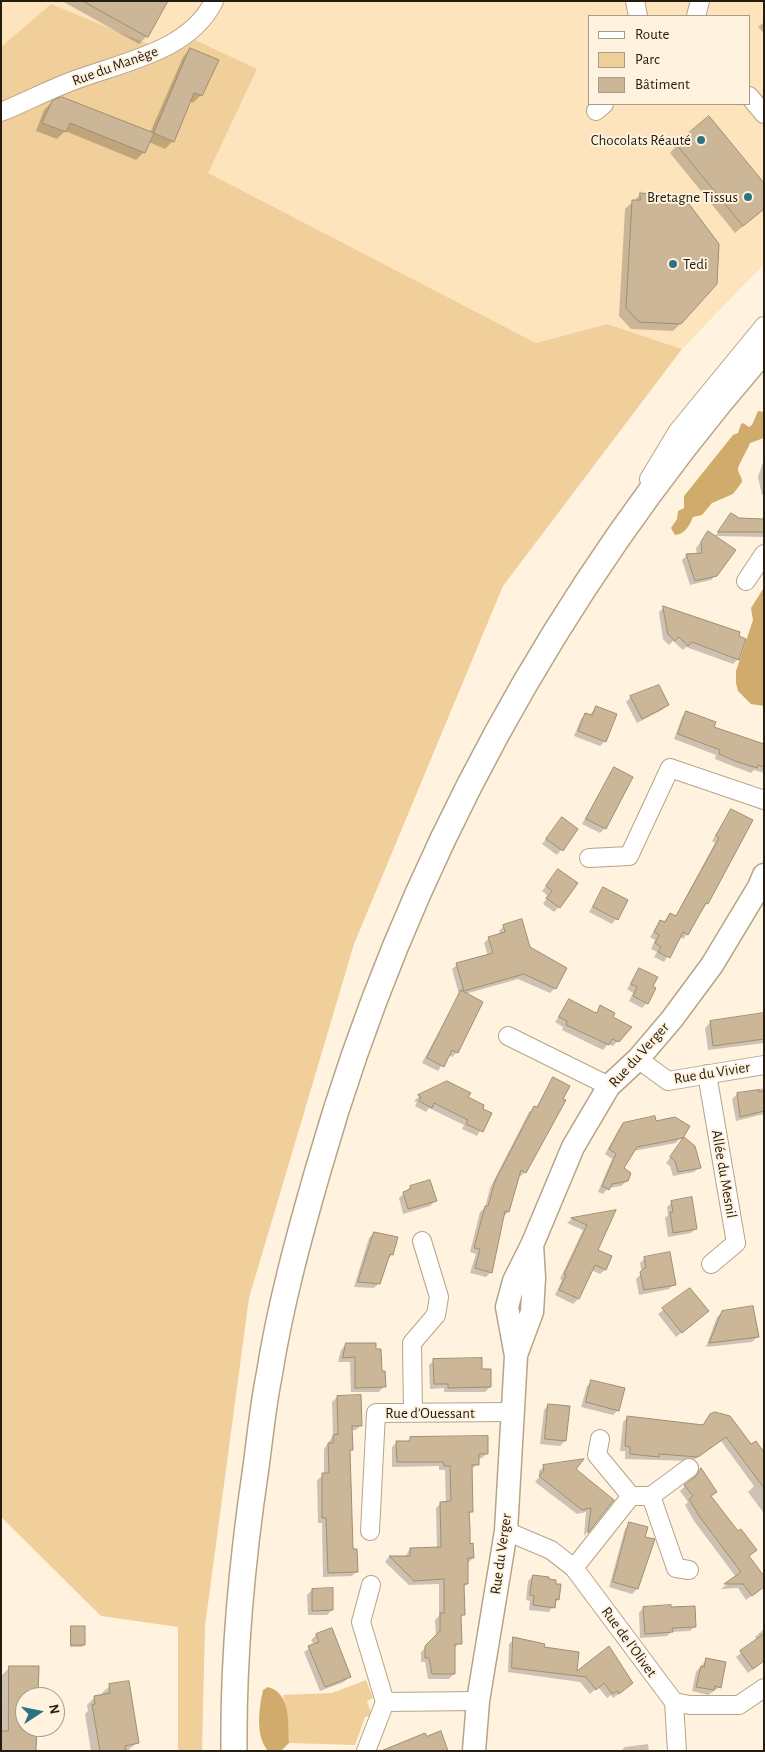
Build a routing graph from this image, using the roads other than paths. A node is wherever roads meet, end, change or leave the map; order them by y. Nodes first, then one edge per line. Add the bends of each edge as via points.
1 (214, 1) edge
2 (635, 1) edge
3 (700, 1) edge
4 (638, 15) edge
5 (696, 15) edge
6 (750, 97) edge
7 (1, 112) edge
8 (764, 114) edge
9 (764, 326) edge
10 (764, 350) edge
11 (633, 516) junction
12 (764, 554) edge
13 (746, 581) dead end
14 (764, 800) edge
15 (589, 858) dead end
16 (764, 875) edge
17 (508, 1036) dead end
18 (638, 1059) junction
19 (764, 1065) edge
20 (707, 1074) junction
21 (609, 1086) junction
22 (422, 1241) dead end
23 (711, 1264) dead end
24 (514, 1412) junction
25 (413, 1413) junction
26 (600, 1439) dead end
27 (689, 1468) dead end
28 (631, 1496) junction
29 (651, 1496) junction
30 (370, 1531) dead end
31 (506, 1531) junction
32 (574, 1568) junction
33 (689, 1570) dead end
34 (370, 1585) dead end
35 (764, 1688) edge
36 (478, 1701) junction
37 (385, 1702) junction
38 (674, 1702) junction
39 (234, 1751) edge
40 (366, 1751) edge
41 (474, 1751) edge
42 (677, 1751) edge

1 - 7 street, Rue du Manège via 206,18 158,51 73,80
2 - 4 street
3 - 5 street
6 - 8 street
9 - 11 street via 678,431 654,469
10 - 11 main road via 686,442
11 - 39 main road via 516,697 478,769 423,881 388,963 332,1121 304,1217 269,1376 247,1525 238,1627
12 - 13 street
14 - 15 street via 670,768 629,856
16 - 18 street, Rue du Verger via 712,965
17 - 21 street
18 - 20 street, Rue du Vivier via 668,1081
18 - 21 street, Rue du Verger
19 - 20 street, Rue du Vivier
20 - 23 street, Allée du Mesnil via 736,1243
21 - 24 street, Rue du Verger via 573,1147 514,1281 507,1307 516,1356
22 - 25 street via 439,1297 436,1315 412,1343
24 - 25 street, Rue d'Ouessant
24 - 31 street, Rue du Verger
25 - 30 street, Rue d'Ouessant via 376,1413
26 - 28 street via 597,1454
27 - 29 street
28 - 29 street
28 - 32 street
29 - 33 street via 676,1568
31 - 32 street, Rue de l'Olivet via 551,1550
31 - 36 street, Rue du Verger
32 - 38 street, Rue de l'Olivet
34 - 37 street via 361,1622
35 - 38 street via 739,1705
36 - 37 street
36 - 41 street, Rue du Verger
37 - 40 street
38 - 42 street

